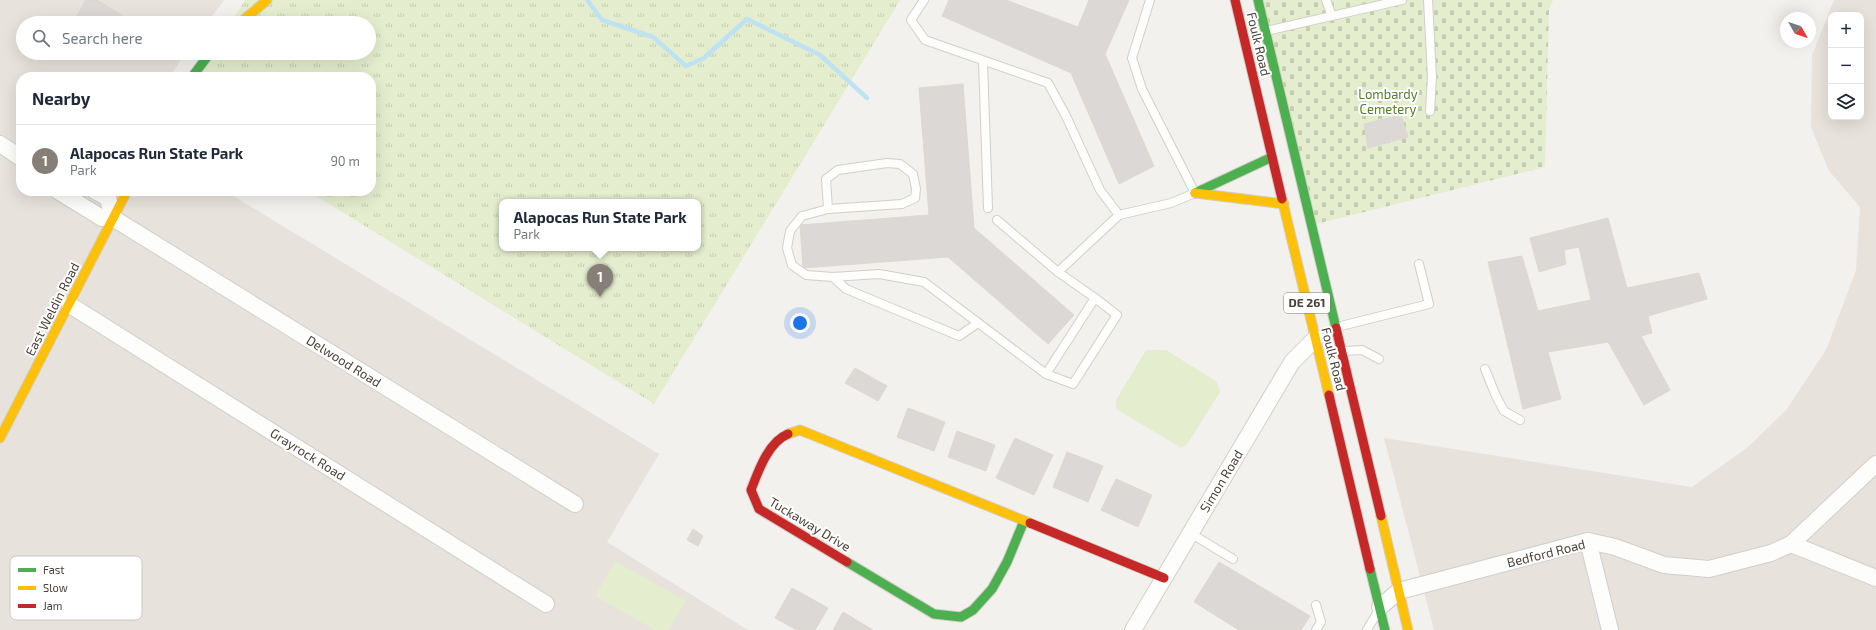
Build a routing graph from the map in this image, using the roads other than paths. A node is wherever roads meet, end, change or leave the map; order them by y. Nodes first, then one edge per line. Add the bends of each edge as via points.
1 (267, 0) edge
2 (924, 0) edge
3 (1150, 0) edge
4 (1235, 0) edge
5 (1258, 0) edge
6 (1326, 0) edge
7 (1402, 0) edge
8 (1428, 0) edge
9 (248, 16) edge
10 (1332, 16) junction
11 (1266, 31) junction
12 (1244, 37) junction
13 (205, 60) edge
14 (983, 61) junction
15 (196, 72) edge
16 (1430, 112) dead end
17 (0, 144) edge
18 (16, 155) edge
19 (1272, 157) junction
20 (1195, 193) junction
21 (66, 196) edge
22 (104, 196) edge
23 (124, 196) edge
24 (1284, 204) junction
25 (988, 208) dead end
26 (828, 209) junction
27 (1118, 215) junction
28 (112, 218) junction
29 (997, 220) dead end
30 (1419, 264) dead end
31 (1058, 272) junction
32 (833, 277) junction
33 (1095, 298) junction
34 (70, 305) junction
35 (978, 323) junction
36 (1336, 327) junction
37 (1316, 338) junction
38 (1342, 351) junction
39 (1379, 358) dead end
40 (1486, 369) dead end
41 (1046, 374) junction
42 (1520, 420) dead end
43 (0, 438) edge
44 (1876, 464) edge
45 (575, 504) dead end
46 (1024, 521) junction
47 (1190, 533) junction
48 (1588, 541) junction
49 (1791, 544) junction
50 (1233, 559) dead end
51 (1164, 578) junction
52 (1876, 578) edge
53 (1399, 591) junction
54 (546, 604) dead end
55 (1316, 605) dead end
56 (1380, 607) junction
57 (1133, 630) edge
58 (1316, 630) edge
59 (1367, 630) edge
60 (1385, 630) edge
61 (1408, 630) edge
62 (1610, 630) edge

1 - 9 main road
2 - 14 lane via 911,20 925,40
3 - 20 lane via 1132,58 1142,89
4 - 12 main road, Foulk Road / DE 261
5 - 11 main road, Foulk Road / DE 261
6 - 10 lane
7 - 10 lane
8 - 16 lane via 1432,77
10 - 11 lane
11 - 12 street
11 - 36 main road, Foulk Road / DE 261
12 - 19 main road, Foulk Road / DE 261
13 - 15 main road
14 - 25 lane
14 - 27 lane via 1048,83 1100,190
17 - 18 street
19 - 20 main road
19 - 24 main road, Foulk Road / DE 261
20 - 24 main road
20 - 27 lane via 1171,203
21 - 28 street, Delwood Road via 102,218
22 - 28 street via 108,198
23 - 28 main road, East Weldin Road
24 - 37 main road, Foulk Road / DE 261
26 - 26 lane via 902,204 915,198 913,174 900,164 838,170 826,179
26 - 32 lane via 802,216 790,231 787,248 792,265 806,275
27 - 31 lane
28 - 34 main road, East Weldin Road
28 - 45 street, Delwood Road
29 - 31 lane
30 - 36 lane via 1429,304
31 - 33 lane
32 - 35 lane via 879,274 924,282
32 - 35 lane via 846,289 959,336
33 - 41 lane
33 - 41 lane via 1117,315 1073,384
34 - 43 main road, East Weldin Road
34 - 54 street, Grayrock Road
35 - 41 lane
36 - 38 main road, Foulk Road / DE 261
37 - 47 street, Simon Road via 1292,362
37 - 56 main road, Foulk Road / DE 261
38 - 39 lane via 1362,350
38 - 53 main road, Foulk Road / DE 261
40 - 42 lane via 1504,411
44 - 49 street, Bedford Road
46 - 46 main road, Tuckaway Drive via 800,430 781,437 761,463 751,490 758,509 934,614 960,618 978,607 993,588
46 - 51 main road, Tuckaway Drive
47 - 50 lane
47 - 51 street, Simon Road
48 - 49 street, Bedford Road via 1614,547 1664,565 1709,569 1771,553
48 - 53 street, Bedford Road
48 - 62 street
49 - 52 street
51 - 57 street, Simon Road
53 - 56 street, Bedford Road
53 - 61 main road, Foulk Road / DE 261
55 - 58 lane via 1320,622
56 - 59 lane
56 - 60 main road, Foulk Road / DE 261

